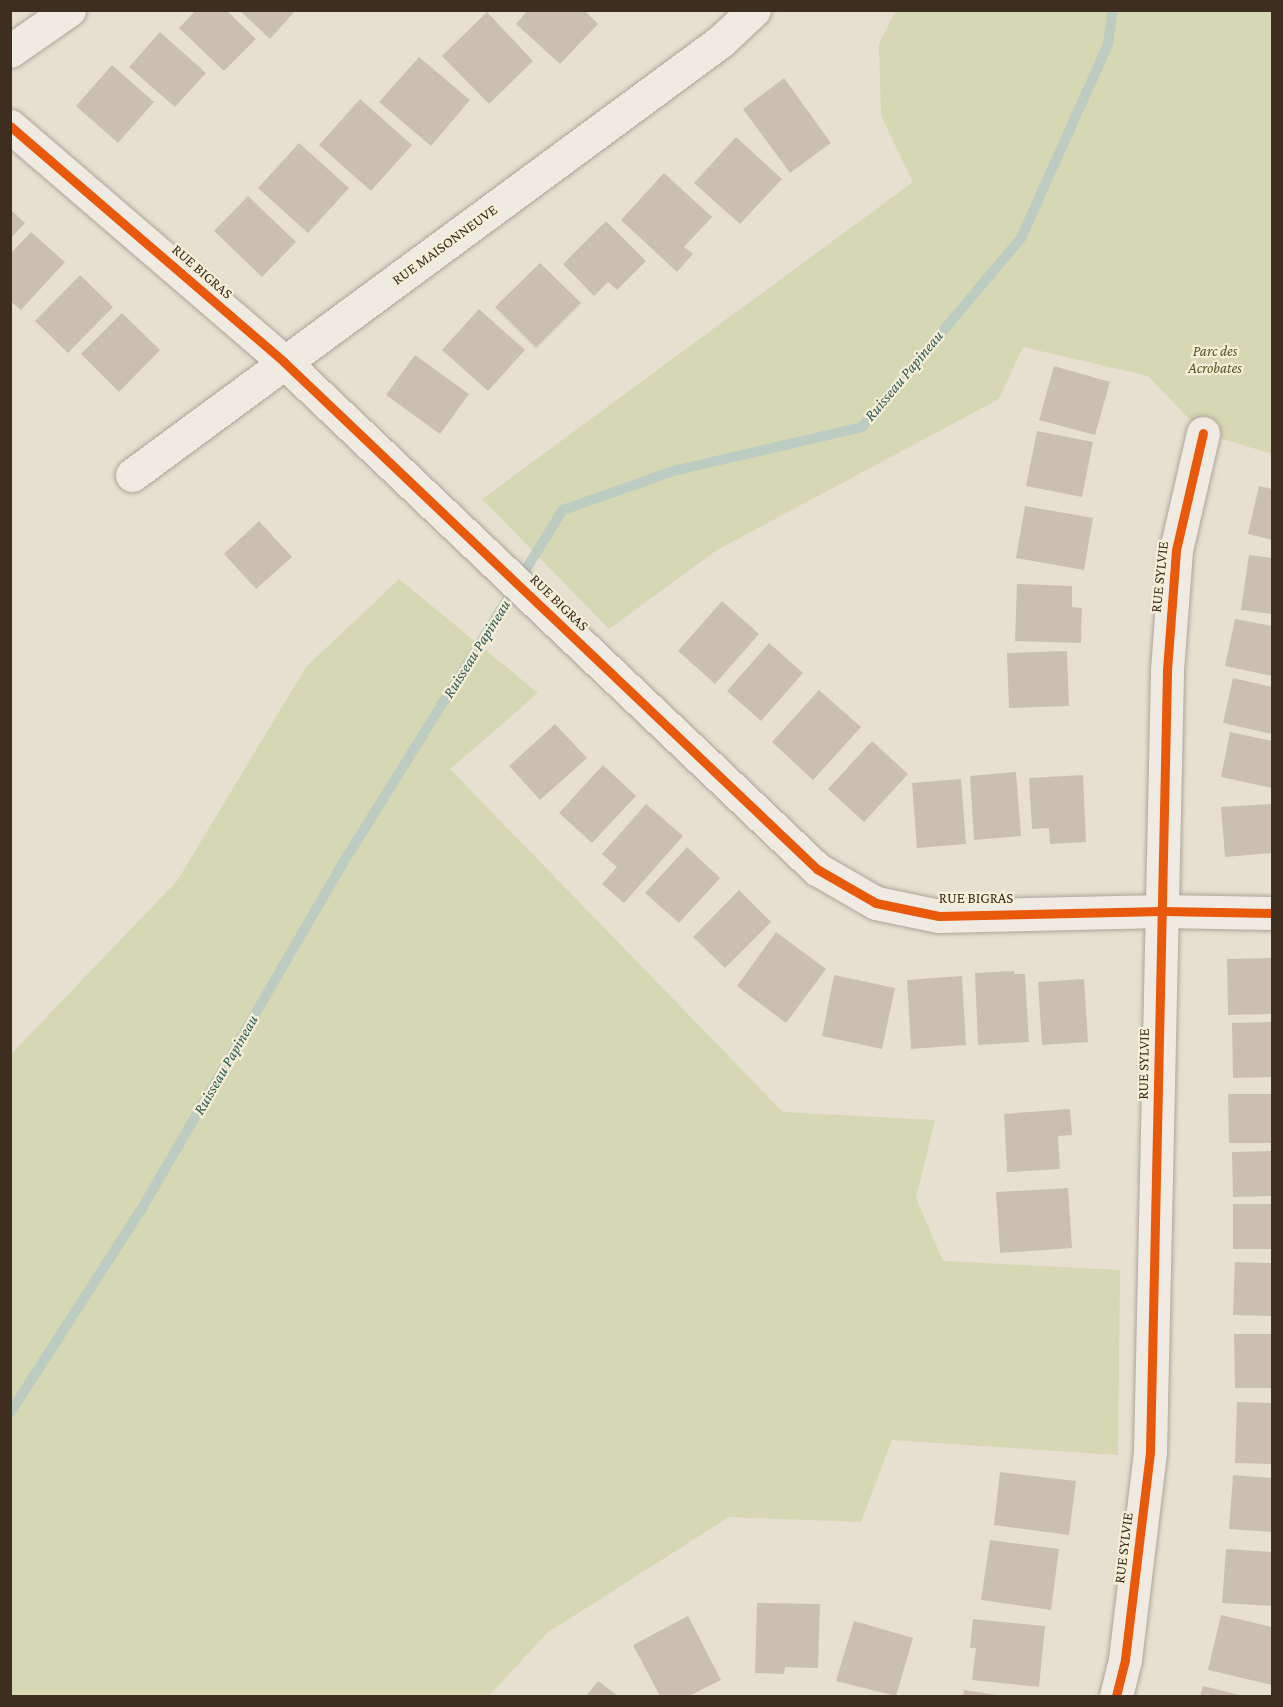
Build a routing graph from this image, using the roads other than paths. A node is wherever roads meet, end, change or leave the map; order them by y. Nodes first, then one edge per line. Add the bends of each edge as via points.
1 (69, 10) edge
2 (754, 10) edge
3 (10, 51) edge
4 (10, 126) edge
5 (284, 362) junction
6 (1203, 433) dead end
7 (132, 476) dead end
8 (1162, 911) junction
9 (1272, 913) edge
10 (1116, 1696) edge

1 - 3 street
2 - 5 street, RUE MAISONNEUVE via 721,41
4 - 5 street, RUE BIGRAS
5 - 7 street, RUE MAISONNEUVE
5 - 8 street, RUE BIGRAS via 817,869 876,903 939,916
6 - 8 street, RUE SYLVIE via 1176,550 1167,670
8 - 9 street, RUE BIGRAS
8 - 10 street, RUE SYLVIE via 1150,1452 1125,1659

